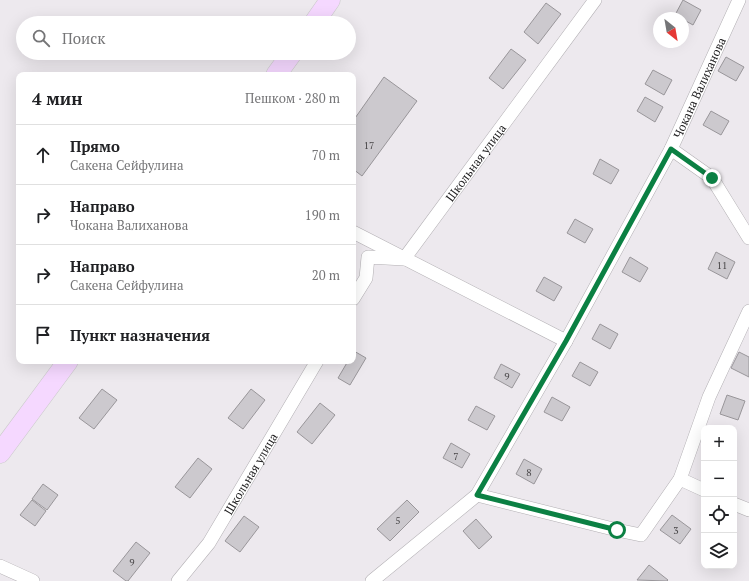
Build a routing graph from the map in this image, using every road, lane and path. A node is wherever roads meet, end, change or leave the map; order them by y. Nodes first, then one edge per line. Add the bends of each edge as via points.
1 (330, 0) edge
2 (596, 0) edge
3 (740, 0) edge
4 (319, 16) edge
5 (287, 60) edge
6 (278, 72) edge
7 (671, 149) junction
8 (356, 234) edge
9 (749, 238) edge
10 (404, 259) junction
11 (356, 294) edge
12 (749, 311) edge
13 (566, 341) junction
14 (66, 364) edge
15 (315, 364) edge
16 (0, 453) edge
17 (680, 479) junction
18 (701, 489) edge
19 (477, 495) junction
20 (737, 505) edge
21 (749, 510) edge
22 (0, 566) edge
23 (33, 581) edge
24 (178, 581) edge
25 (372, 581) edge

1 - 4 main road
2 - 10 street, Школьная улица
3 - 7 street, Чокана Валиханова
5 - 6 main road
7 - 9 street via 712,178
7 - 13 street, Чокана Валиханова
8 - 10 street
10 - 11 street via 368,257 366,278
10 - 13 street
12 - 17 street via 710,398
13 - 19 street, Чокана Валиханова
14 - 16 main road
15 - 24 street, Школьная улица via 209,543
17 - 18 street
17 - 19 street via 641,534
19 - 25 street, Чокана Валиханова
20 - 21 street
22 - 23 street

